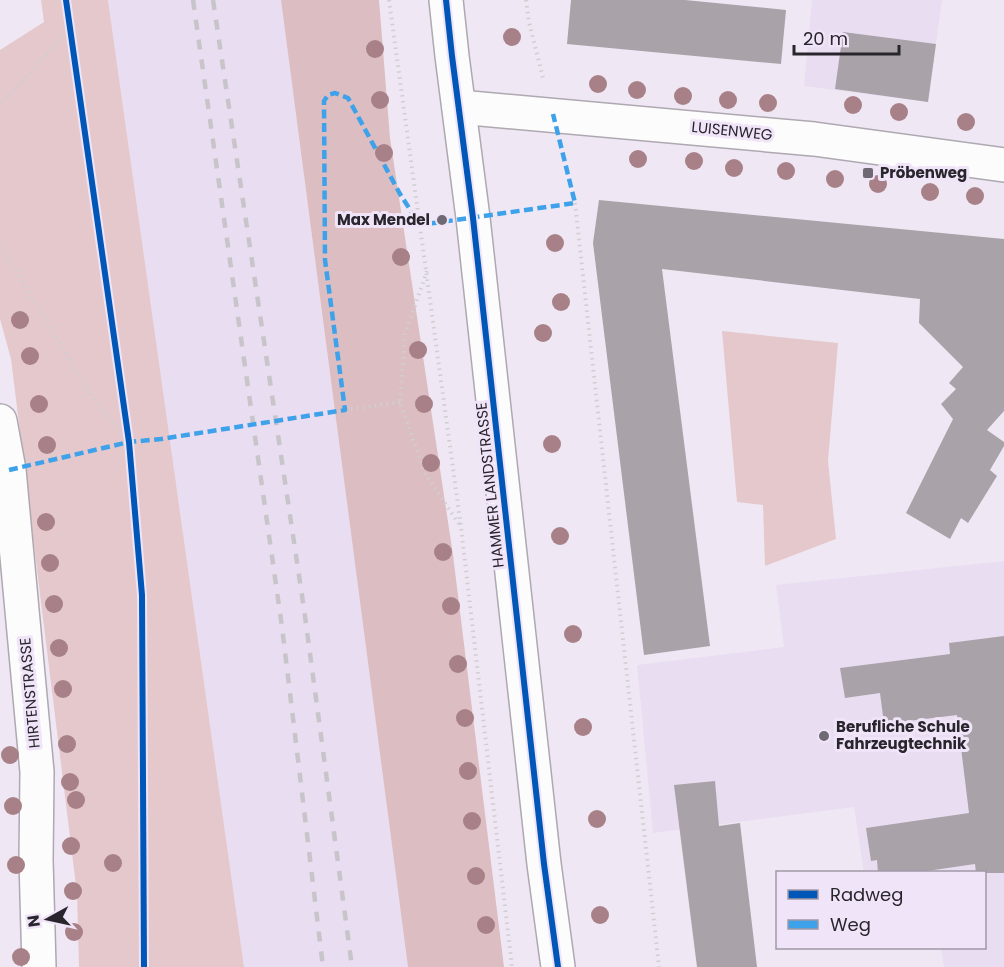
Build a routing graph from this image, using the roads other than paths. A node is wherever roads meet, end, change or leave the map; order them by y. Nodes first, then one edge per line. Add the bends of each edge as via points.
1 (446, 0) edge
2 (459, 106) junction
3 (1004, 165) edge
4 (0, 421) edge
5 (8, 547) edge
6 (39, 967) edge
7 (558, 967) edge

1 - 2 street, HAMMER LANDSTRASSE
2 - 3 street, LUISENWEG via 814,140
2 - 7 street, HAMMER LANDSTRASSE
4 - 5 street, HIRTENSTRASSE via 9,470
5 - 6 street, HIRTENSTRASSE via 37,772

